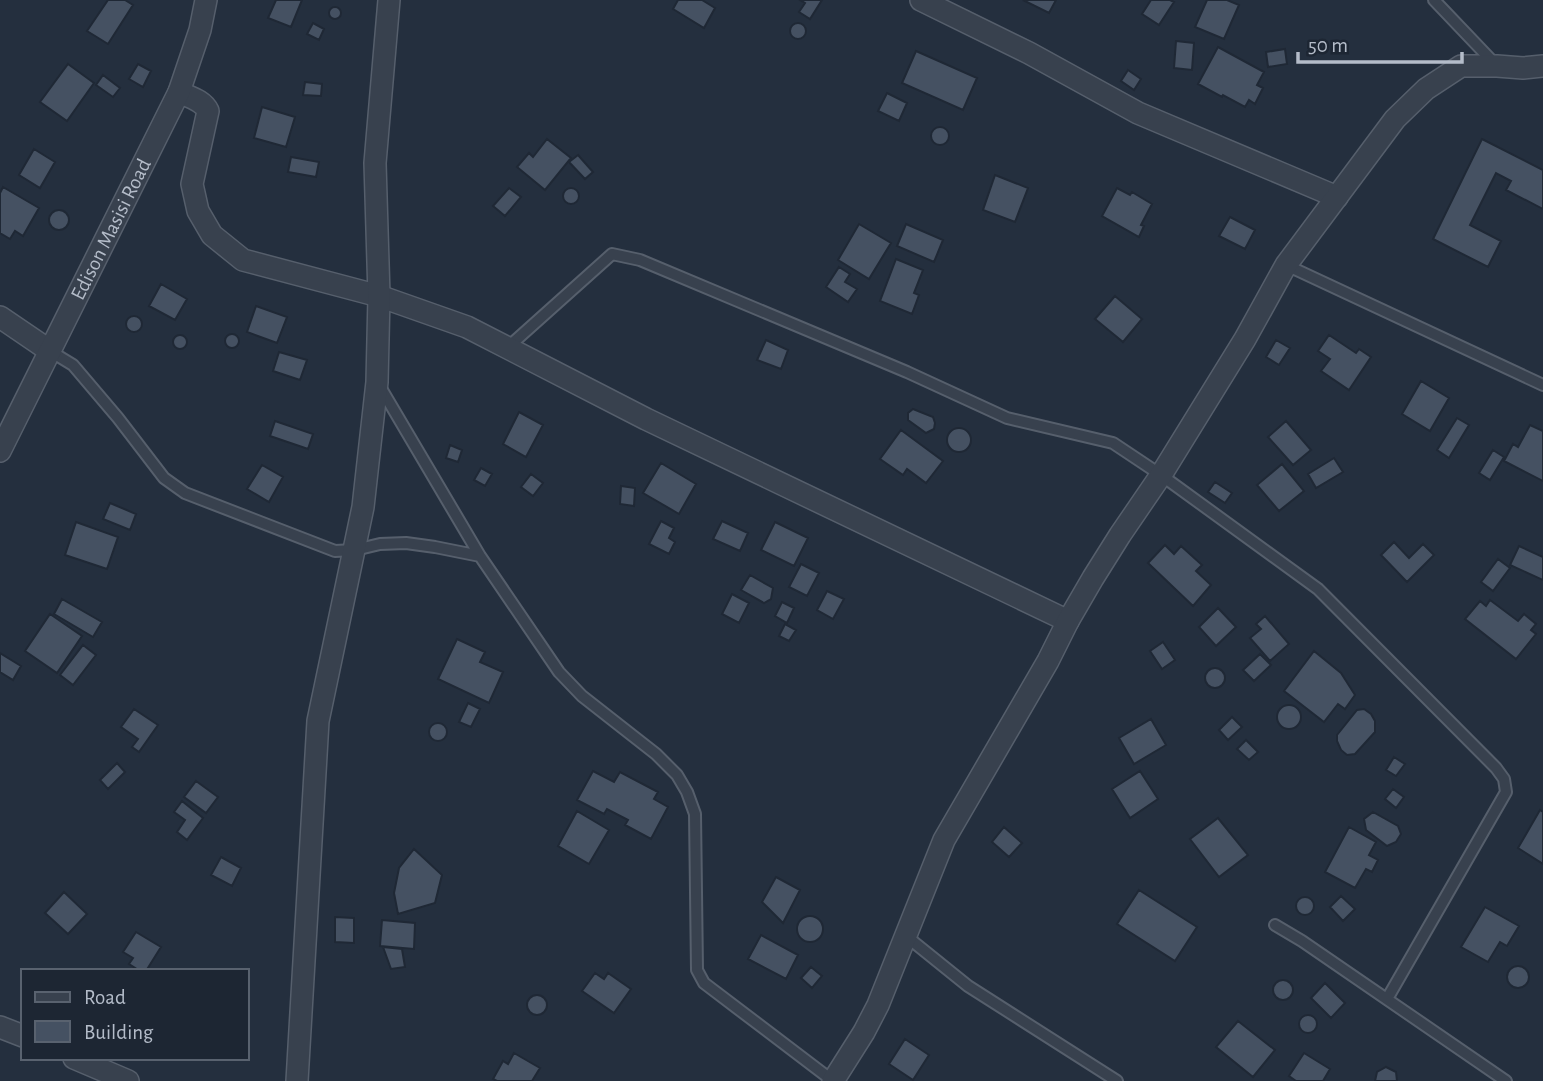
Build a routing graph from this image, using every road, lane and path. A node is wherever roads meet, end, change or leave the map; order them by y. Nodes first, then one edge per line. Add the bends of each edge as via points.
1 (206, 0) edge
2 (389, 0) edge
3 (920, 0) edge
4 (1434, 0) edge
5 (1543, 65) edge
6 (1497, 66) junction
7 (179, 92) junction
8 (1337, 197) junction
9 (1286, 265) junction
10 (379, 296) junction
11 (0, 317) edge
12 (507, 348) junction
13 (50, 351) junction
14 (377, 382) junction
15 (1543, 385) edge
16 (0, 451) edge
17 (1161, 475) junction
18 (355, 550) junction
19 (480, 556) junction
20 (1068, 621) junction
21 (1275, 925) dead end
22 (906, 936) junction
23 (1387, 999) junction
24 (0, 1027) edge
25 (21, 1035) edge
26 (79, 1060) edge
27 (128, 1081) edge
28 (297, 1081) edge
29 (833, 1081) edge
30 (1117, 1081) edge
31 (1506, 1081) edge

1 - 7 street, Edison Masisi Road
2 - 10 street via 375,163
3 - 8 street via 1029,52 1138,113
4 - 6 lane
5 - 6 street
6 - 8 street via 1461,66 1426,89 1395,119
7 - 10 street via 201,102 208,111 192,184 198,211 212,235 243,260
7 - 13 street, Edison Masisi Road
8 - 9 street
9 - 15 lane
9 - 17 street
10 - 12 street via 467,327
10 - 14 street
11 - 13 street
12 - 17 lane via 612,254 640,260 1007,418 1113,443
12 - 20 street
13 - 16 street, Edison Masisi Road
13 - 18 lane via 73,365 164,478 185,493 335,551
14 - 18 street
14 - 19 lane
17 - 20 street
17 - 23 lane via 1318,589 1504,779 1506,792
18 - 19 lane via 407,543
18 - 28 street via 318,721
19 - 29 lane via 571,687 656,754 687,792 695,814 697,970 704,983
20 - 22 street via 944,840
21 - 23 lane
22 - 29 street via 864,1032
22 - 30 lane via 968,986
23 - 31 lane
24 - 25 street
26 - 27 street

